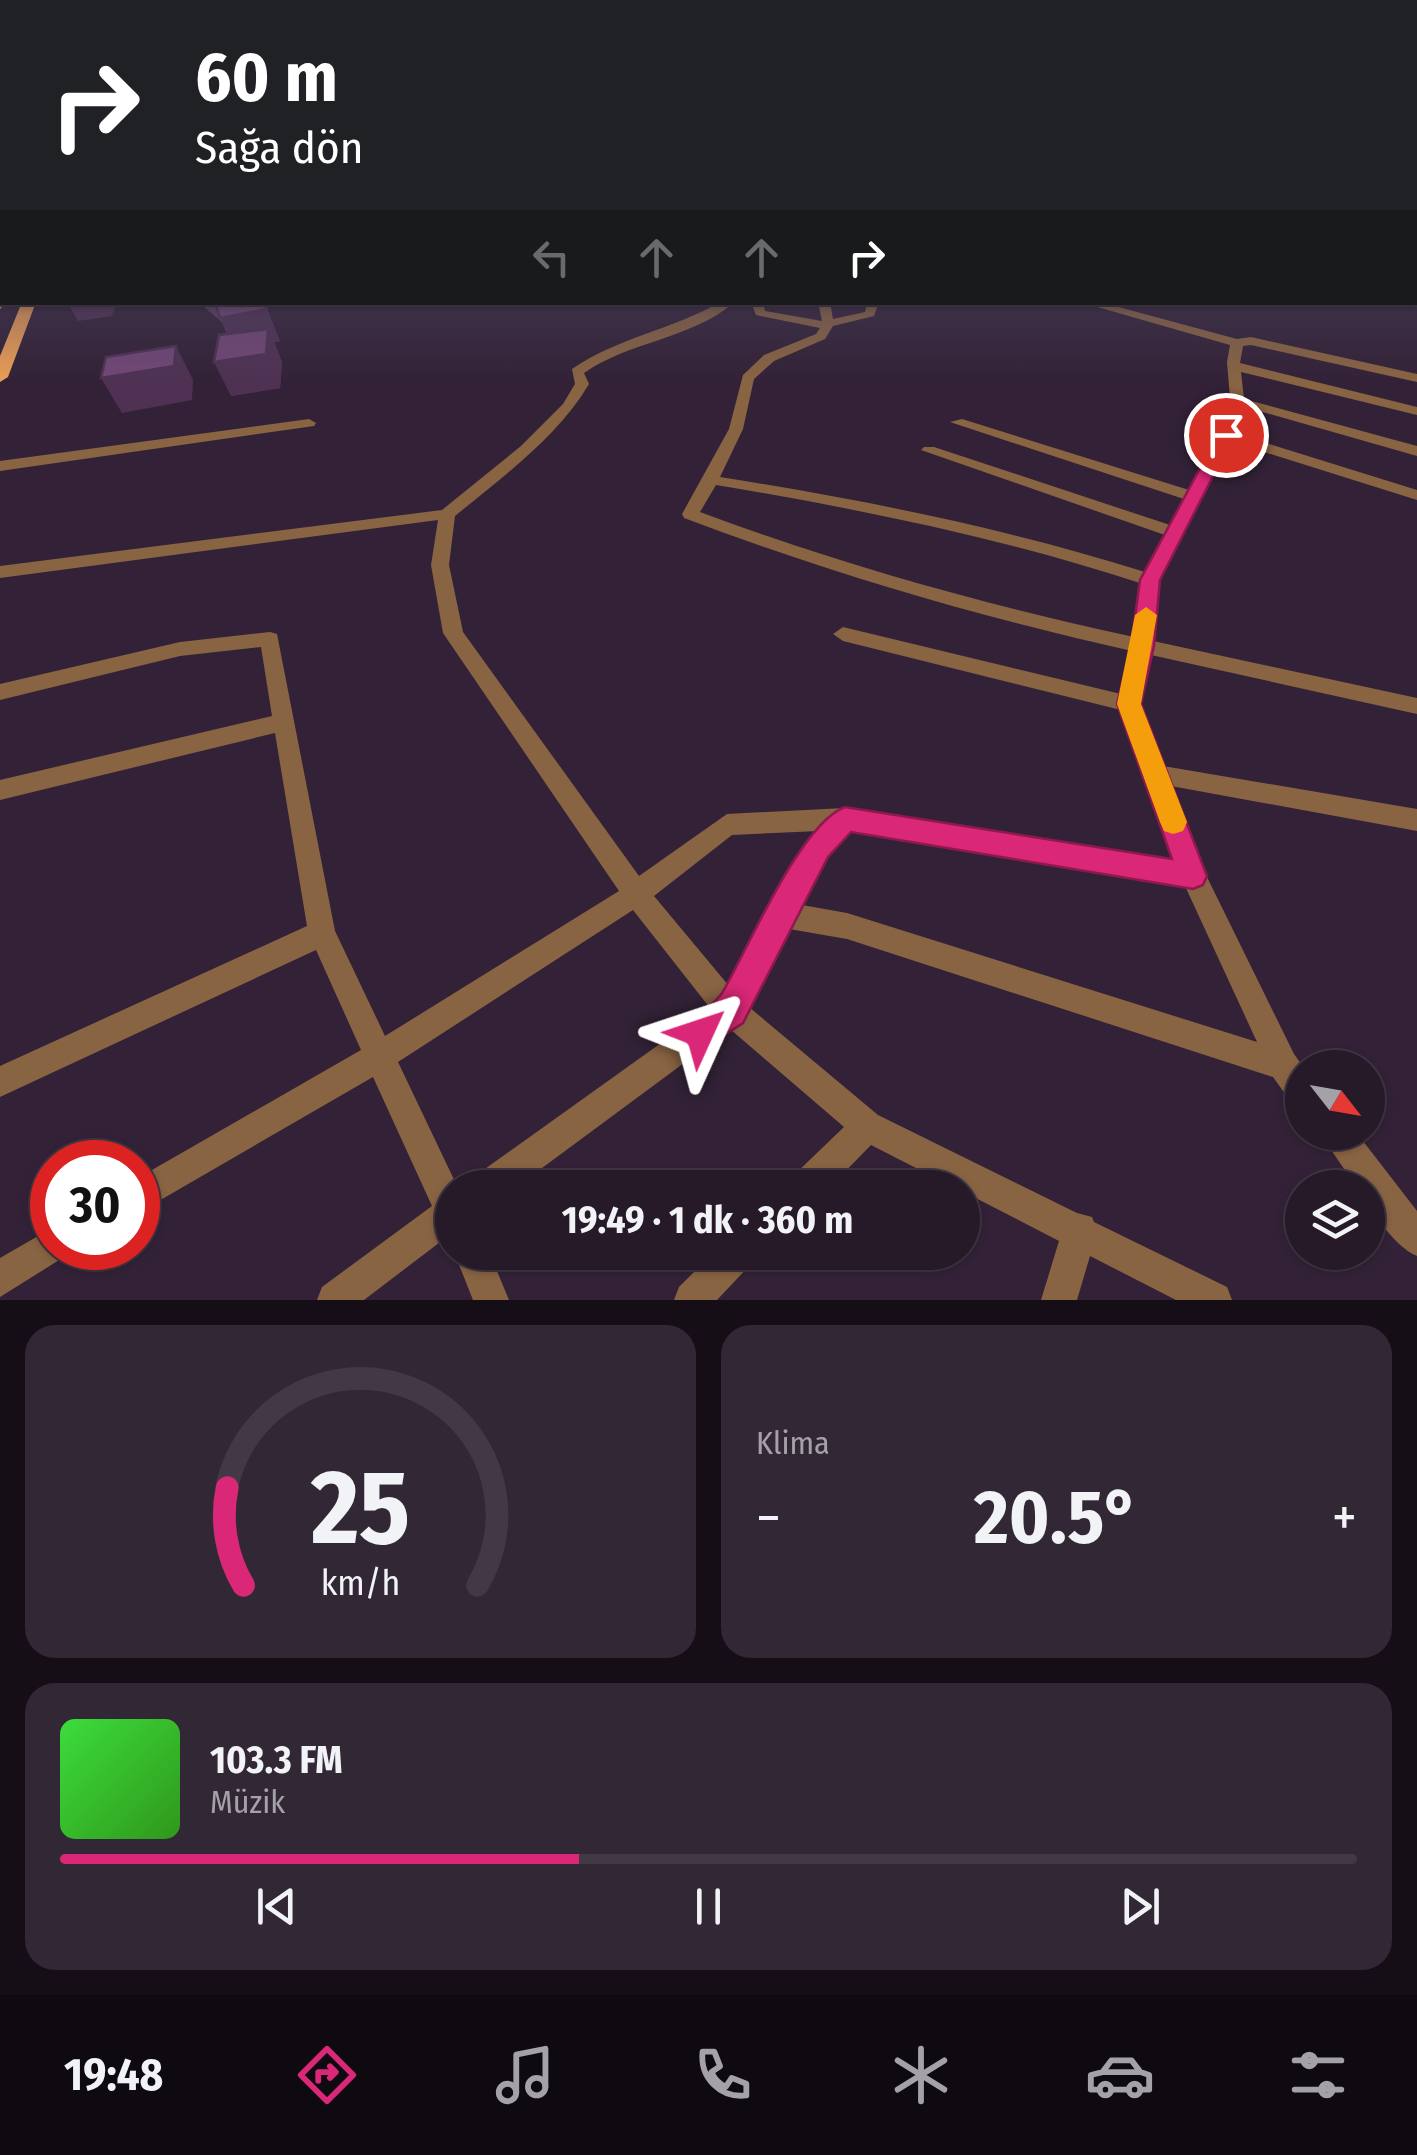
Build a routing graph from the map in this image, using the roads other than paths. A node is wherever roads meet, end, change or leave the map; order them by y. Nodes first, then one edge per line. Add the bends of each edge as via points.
1 (28, 305) edge
2 (719, 305) edge
3 (730, 305) edge
4 (825, 305) edge
5 (873, 305) edge
6 (1096, 305) edge
7 (758, 308) edge
8 (828, 324) junction
9 (1237, 343) junction
10 (1234, 366) junction
11 (0, 377) edge
12 (1417, 378) edge
13 (1237, 401) junction
14 (1417, 411) edge
15 (957, 422) dead end
16 (309, 423) dead end
17 (1226, 435) junction
18 (929, 450) dead end
19 (1417, 451) edge
20 (0, 466) edge
21 (711, 480) junction
22 (1417, 494) edge
23 (1194, 497) junction
24 (446, 514) junction
25 (1177, 533) junction
26 (0, 572) edge
27 (1150, 580) junction
28 (843, 634) dead end
29 (1143, 646) junction
30 (0, 692) edge
31 (1129, 704) junction
32 (1417, 706) edge
33 (284, 722) junction
34 (1156, 774) junction
35 (0, 790) edge
36 (845, 819) junction
37 (1417, 820) edge
38 (1193, 876) junction
39 (636, 894) junction
40 (784, 915) junction
41 (322, 933) junction
42 (731, 1011) junction
43 (377, 1058) junction
44 (1282, 1065) junction
45 (1285, 1069) edge
46 (0, 1082) edge
47 (867, 1126) junction
48 (1349, 1150) edge
49 (511, 1170) edge
50 (822, 1170) edge
51 (435, 1177) edge
52 (160, 1183) edge
53 (435, 1225) edge
54 (1080, 1229) junction
55 (1417, 1239) edge
56 (30, 1260) edge
57 (478, 1270) edge
58 (721, 1270) edge
59 (0, 1280) edge
60 (335, 1300) edge
61 (491, 1300) edge
62 (692, 1300) edge
63 (1059, 1300) edge
64 (1214, 1300) edge

1 - 11 main road
2 - 24 street via 666,335 590,361 577,372 582,384 569,406
3 - 7 street
4 - 8 street
5 - 8 street via 870,314
6 - 9 street
7 - 8 street
8 - 21 street via 820,336 769,358 748,378 736,429
9 - 10 street
9 - 12 street
10 - 13 street
10 - 14 street
13 - 17 street
13 - 19 street
15 - 23 street
16 - 20 street
17 - 22 street
17 - 23 street
18 - 25 street
21 - 27 street via 963,527
21 - 29 street via 690,514 913,589
23 - 25 street
24 - 26 street
24 - 39 street via 440,565 453,633
25 - 27 street
27 - 29 street
28 - 31 street
29 - 31 street
29 - 32 street
30 - 33 street via 180,649 270,640
31 - 34 street
33 - 35 street
33 - 41 street
34 - 37 street
34 - 38 street
36 - 38 street
36 - 39 street via 727,825
36 - 40 street via 818,848
38 - 44 street
39 - 42 street
39 - 43 street
40 - 42 street
40 - 44 street via 848,926
41 - 43 street
41 - 46 street
42 - 47 street
42 - 49 street
43 - 51 street
43 - 52 street
44 - 45 street
47 - 50 street
47 - 54 street
48 - 55 street
53 - 60 street
54 - 63 street
54 - 64 street
56 - 59 street
57 - 61 street
58 - 62 street

